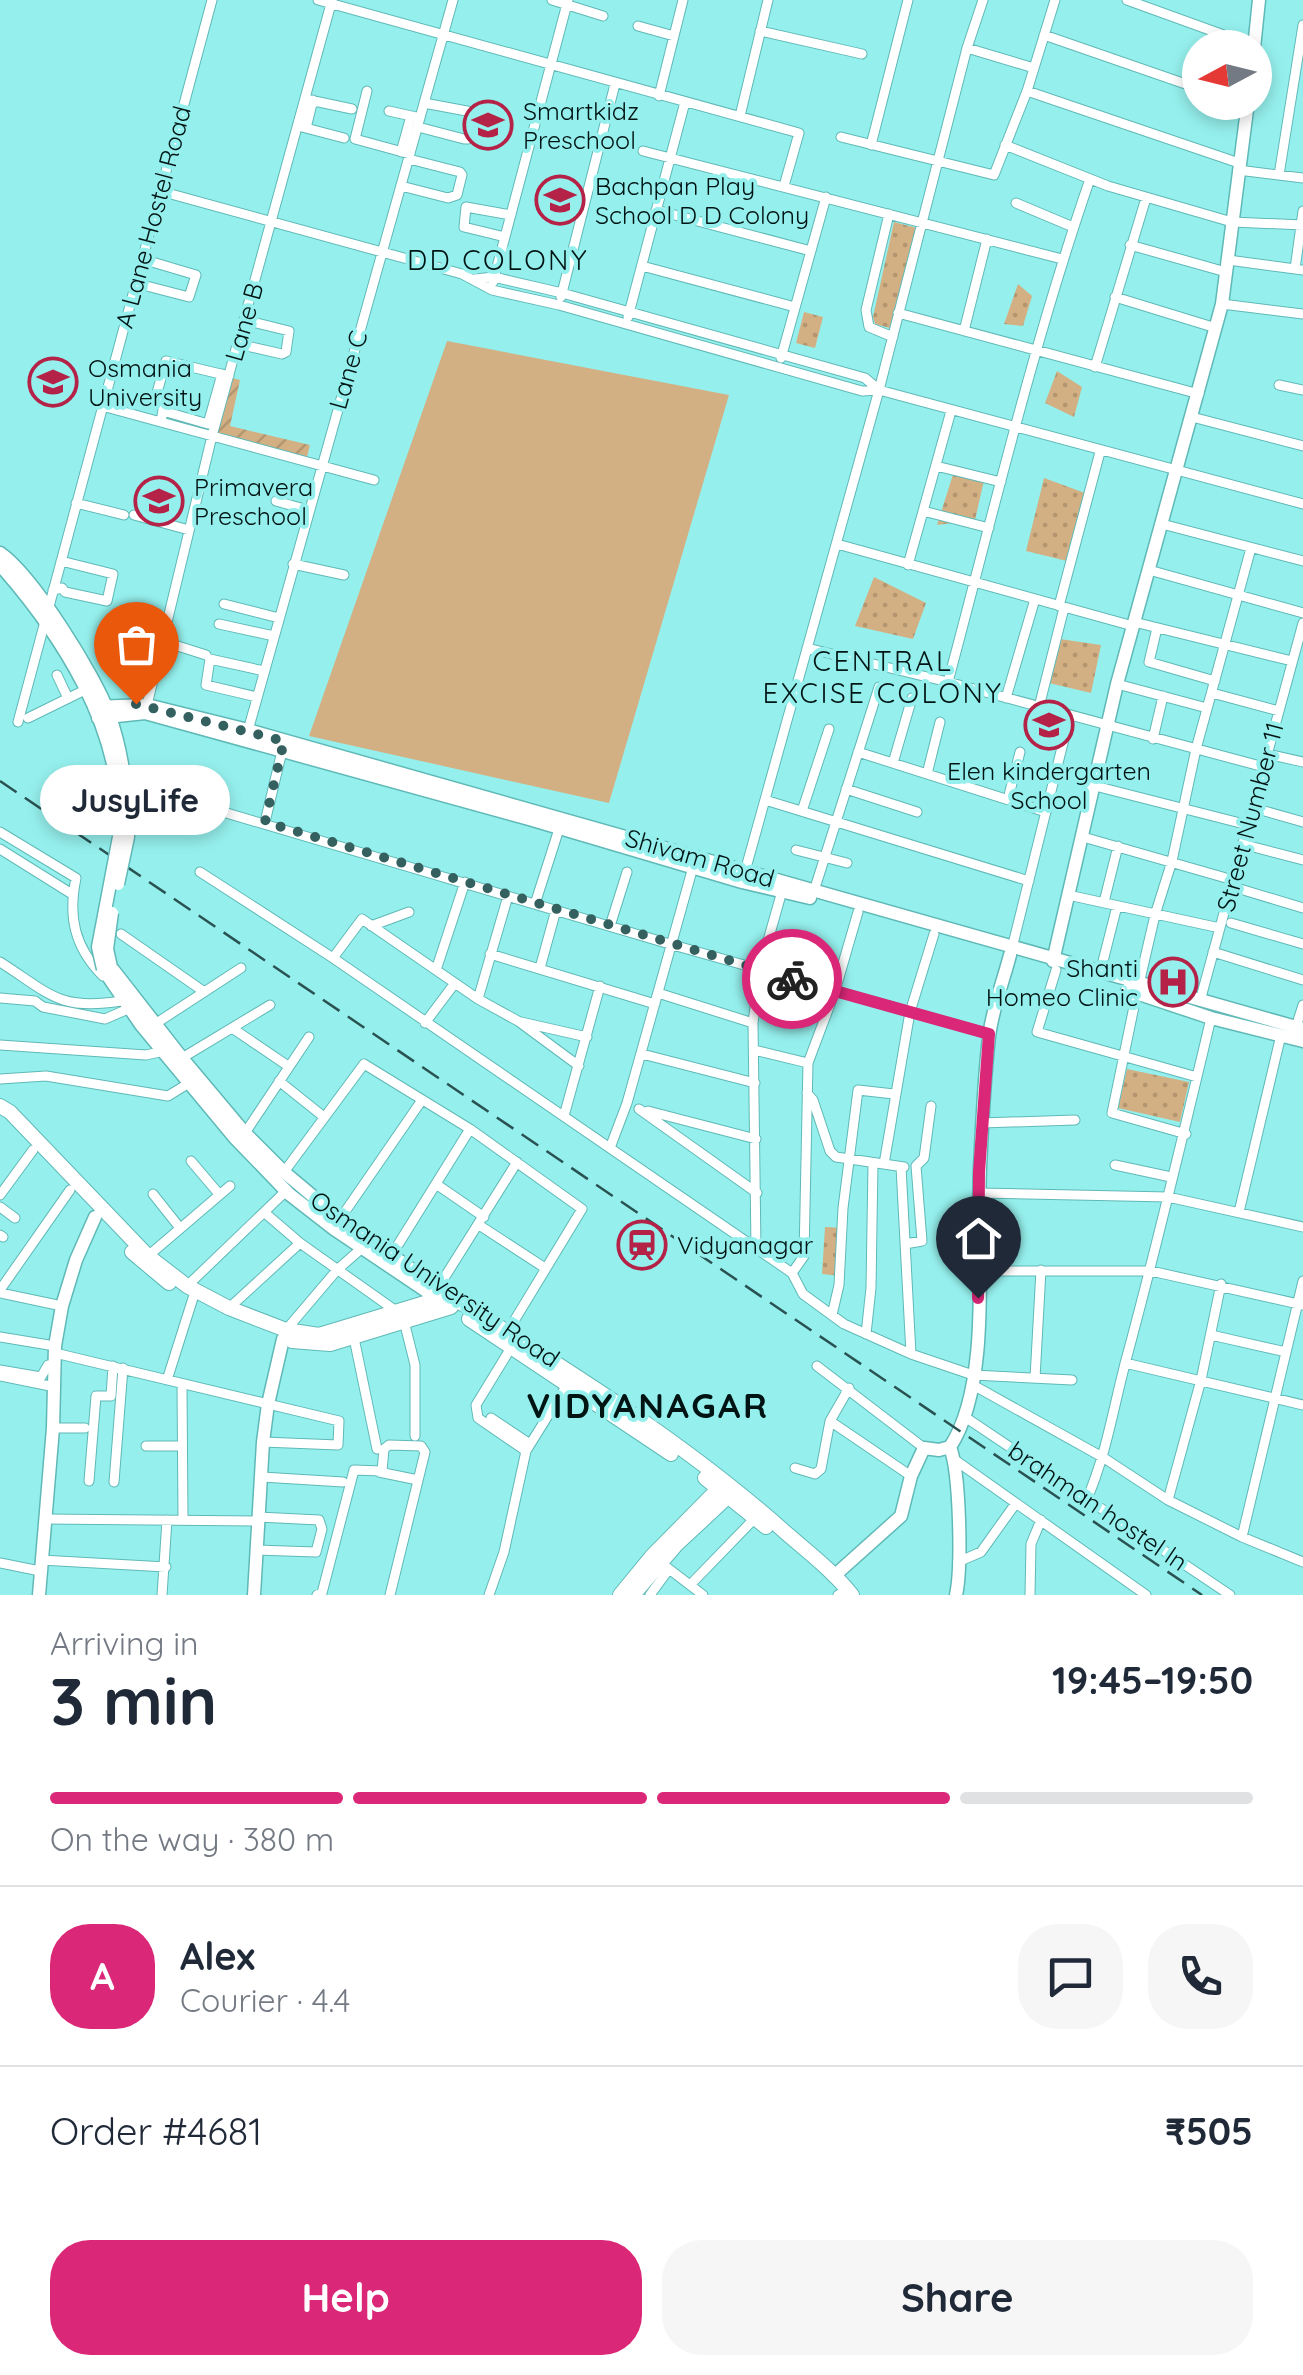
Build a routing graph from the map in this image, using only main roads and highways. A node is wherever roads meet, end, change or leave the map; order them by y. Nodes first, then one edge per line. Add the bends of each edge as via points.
1 (1259, 0) edge
2 (1256, 30) edge
3 (1243, 120) edge
4 (0, 553) edge
5 (0, 565) edge
6 (46, 615) junction
7 (146, 709) junction
8 (102, 711) junction
9 (118, 745) junction
10 (283, 746) junction
11 (122, 789) junction
12 (744, 876) junction
13 (1017, 954) junction
14 (1054, 966) junction
15 (107, 972) junction
16 (1138, 988) junction
17 (1198, 1006) junction
18 (1301, 1033) edge
19 (0, 1107) edge
20 (96, 1217) junction
21 (190, 1292) junction
22 (438, 1296) junction
23 (396, 1320) junction
24 (285, 1334) junction
25 (510, 1338) junction
26 (952, 1454) junction
27 (728, 1489) junction
28 (834, 1576) junction
29 (39, 1595) edge
30 (254, 1595) edge
31 (620, 1595) edge
32 (633, 1595) edge
33 (839, 1595) edge
34 (852, 1595) edge
35 (956, 1595) edge

1 - 2 main road
3 - 14 main road via 1222,304 1117,684
4 - 6 main road via 19,570
5 - 6 main road
6 - 8 main road
6 - 8 main road
7 - 8 main road, Shivam Road
7 - 9 main road
7 - 10 main road, Shivam Road
8 - 9 main road
8 - 11 main road
9 - 11 main road
10 - 12 main road, Shivam Road
10 - 12 main road, Shivam Road via 559,830
11 - 15 main road, bridge via 98,947
12 - 13 main road, Shivam Road
12 - 13 main road, Shivam Road
13 - 14 main road, Shivam Road
13 - 26 main road via 989,1034 973,1380
14 - 16 main road, Shivam Road
14 - 16 main road, Shivam Road
15 - 22 main road, Osmania University Road via 284,1172
15 - 22 main road, Osmania University Road via 125,1005 286,1191
16 - 17 main road, Shivam Road
17 - 18 main road, Shivam Road
17 - 18 main road, Shivam Road via 1212,1018 1281,1035
19 - 20 main road
19 - 21 main road
20 - 21 main road via 144,1265
20 - 29 main road via 62,1306
21 - 24 main road
21 - 24 main road via 233,1319
22 - 23 main road
22 - 23 main road
22 - 25 main road, Osmania University Road
23 - 24 main road
23 - 24 main road via 320,1345
24 - 30 main road via 263,1442
25 - 27 main road, Osmania University Road
25 - 27 main road, Osmania University Road via 567,1386
26 - 28 main road via 924,1448 901,1516
26 - 35 main road
27 - 28 main road
27 - 31 main road via 652,1556
27 - 32 main road
27 - 33 main road
28 - 34 main road

